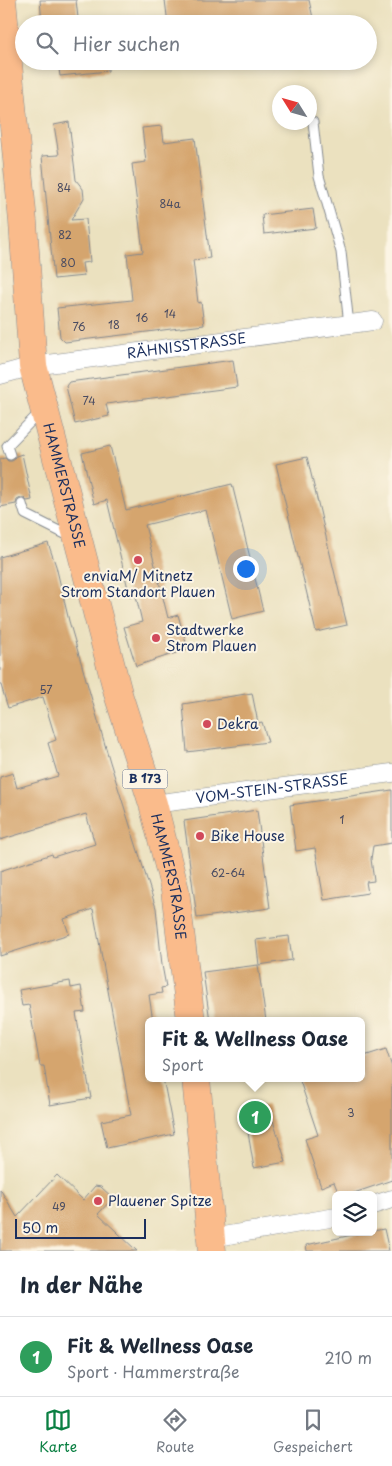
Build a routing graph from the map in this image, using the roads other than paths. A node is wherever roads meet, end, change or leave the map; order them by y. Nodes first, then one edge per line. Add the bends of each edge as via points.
1 (2, 0) edge
2 (314, 130) edge
3 (373, 321) dead end
4 (349, 324) junction
5 (33, 366) junction
6 (0, 375) edge
7 (44, 408) junction
8 (10, 455) dead end
9 (22, 504) dead end
10 (79, 540) junction
11 (392, 773) edge
12 (153, 804) junction
13 (191, 1017) edge
14 (196, 1082) edge
15 (392, 1199) edge
16 (377, 1204) edge
17 (332, 1218) edge
18 (212, 1245) edge

1 - 5 main road, HAMMERSTRASSE / B 173
2 - 4 lane via 319,176 341,252
3 - 4 street, RÄHNISSTRASSE
4 - 5 street, RÄHNISSTRASSE
5 - 6 street, RÄHNISSTRASSE
5 - 7 main road, HAMMERSTRASSE / B 173
7 - 8 lane via 7,446
7 - 10 main road, HAMMERSTRASSE / B 173
9 - 10 lane via 25,514
10 - 12 main road, HAMMERSTRASSE / B 173 via 119,697
11 - 12 street, VOM-STEIN-STRASSE
12 - 13 main road, HAMMERSTRASSE / B 173 via 175,890
14 - 18 main road
15 - 16 street
17 - 18 street

